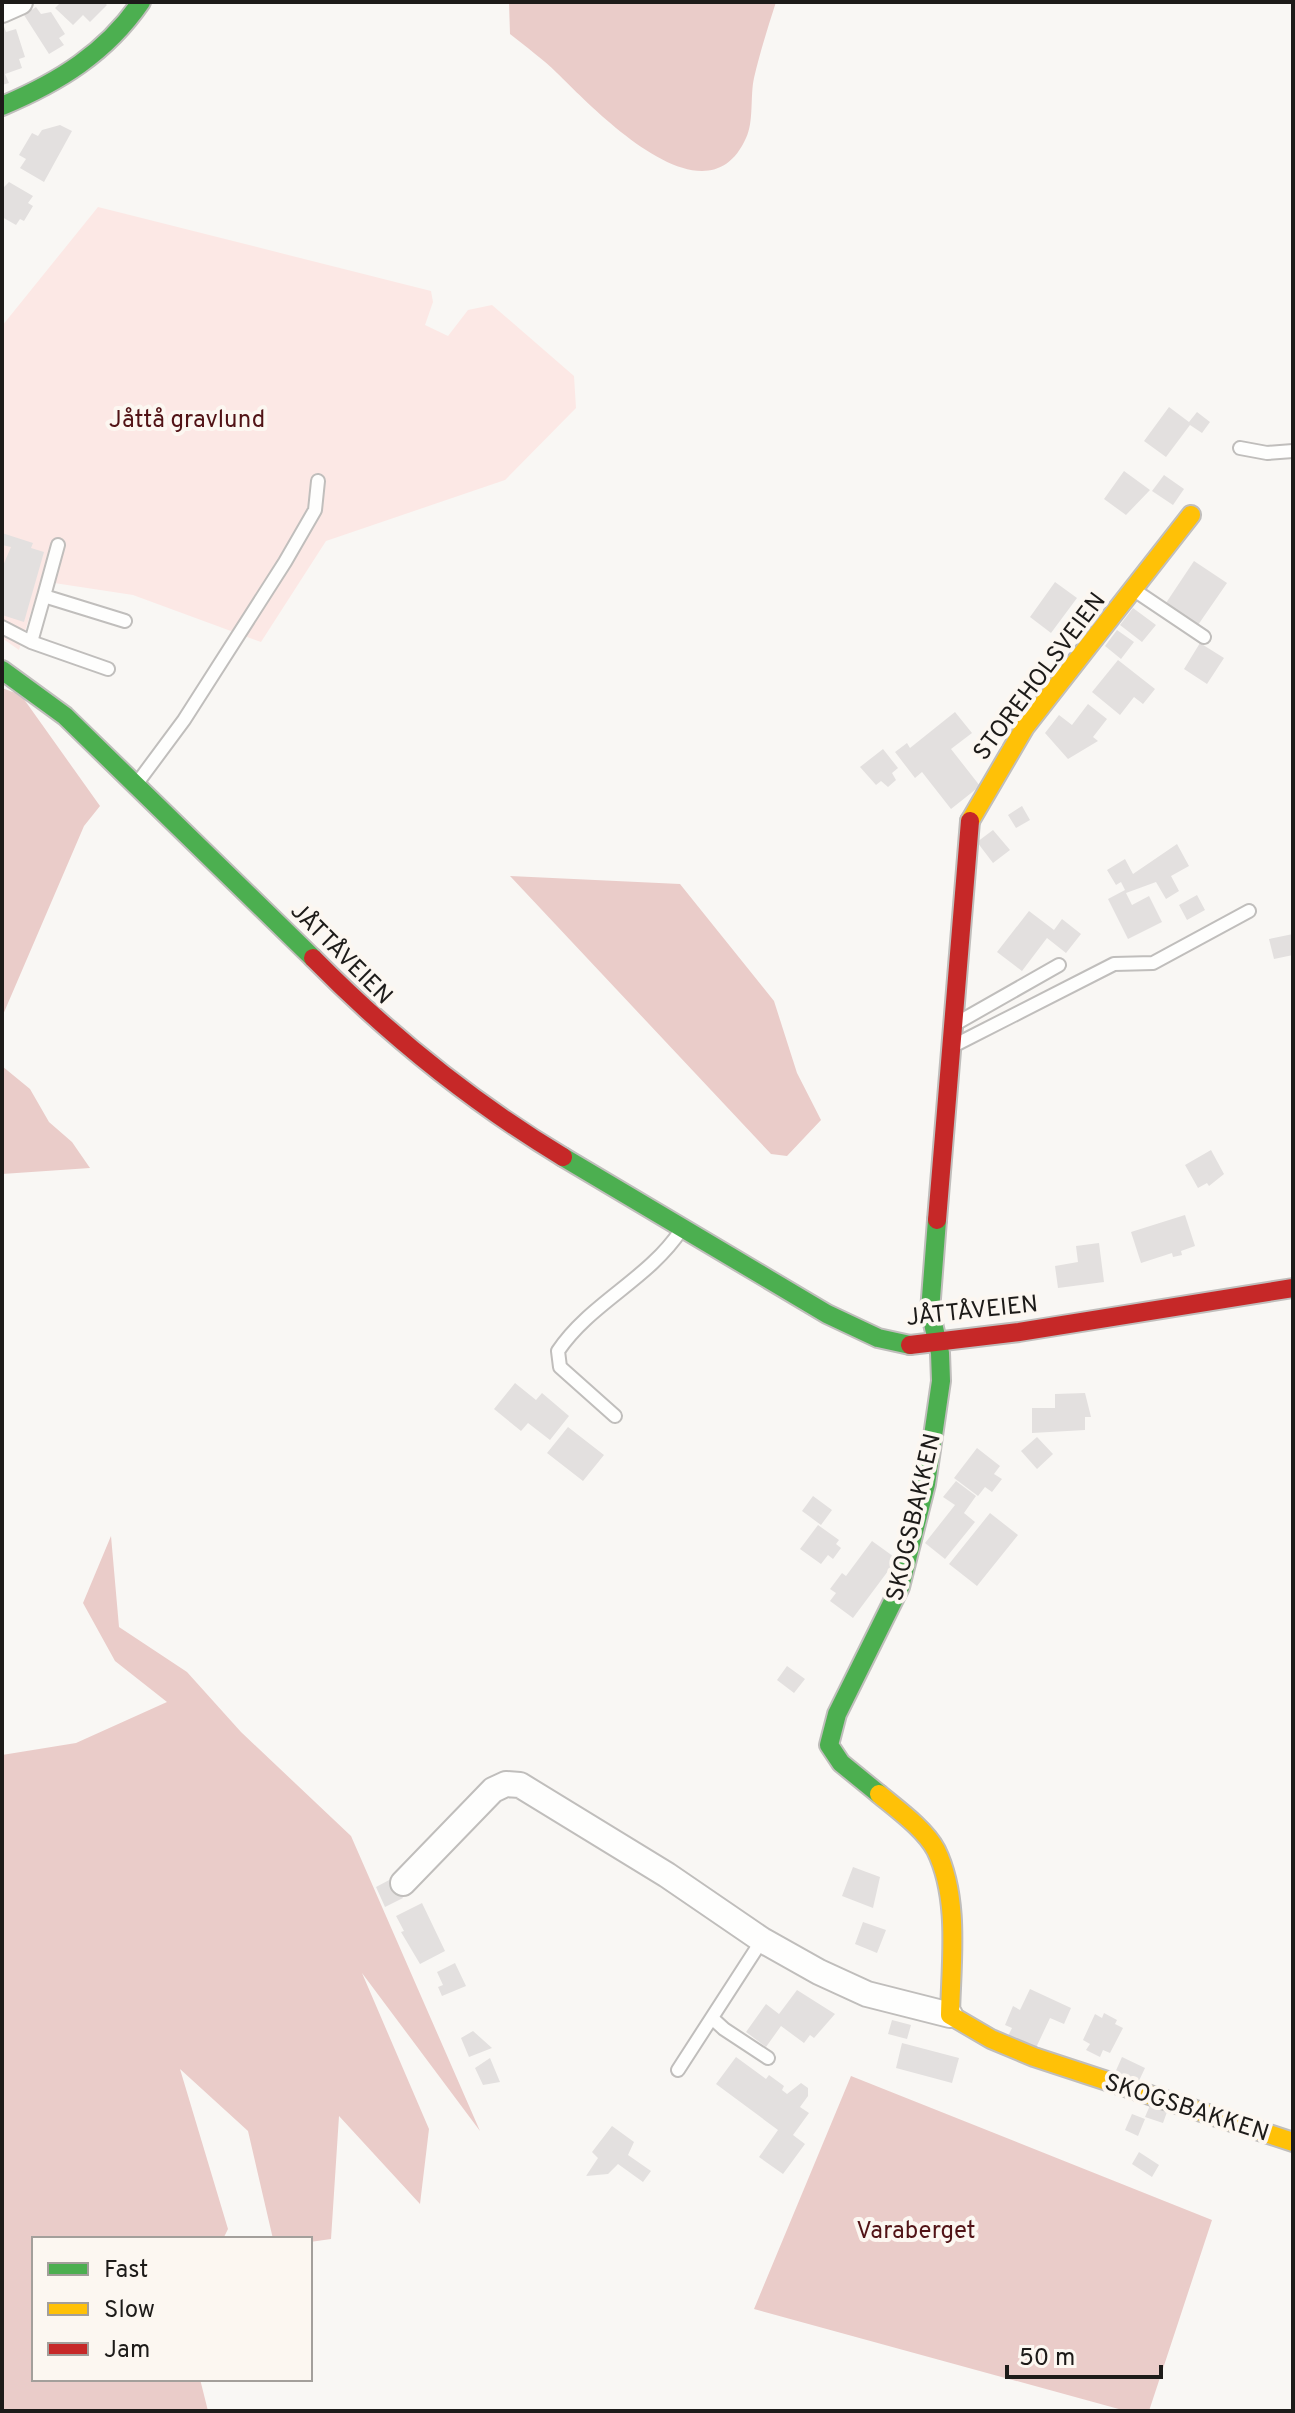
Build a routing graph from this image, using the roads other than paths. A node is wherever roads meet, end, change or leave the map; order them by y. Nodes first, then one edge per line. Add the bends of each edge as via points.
1 (20, 2) edge
2 (141, 2) edge
3 (2, 10) edge
4 (2, 106) edge
5 (1240, 448) dead end
6 (1293, 451) edge
7 (318, 481) dead end
8 (1191, 515) dead end
9 (58, 545) dead end
10 (1134, 590) junction
11 (44, 596) junction
12 (125, 621) dead end
13 (2, 627) edge
14 (1204, 637) dead end
15 (31, 642) junction
16 (108, 669) dead end
17 (2, 670) edge
18 (136, 784) junction
19 (1249, 911) dead end
20 (1059, 965) dead end
21 (951, 1026) junction
22 (951, 1048) junction
23 (682, 1227) junction
24 (1293, 1288) edge
25 (937, 1341) junction
26 (615, 1416) dead end
27 (403, 1883) dead end
28 (762, 1940) junction
29 (950, 2015) junction
30 (712, 2018) junction
31 (768, 2058) dead end
32 (678, 2070) dead end
33 (1293, 2142) edge

1 - 3 street
2 - 4 street via 91,59 65,78
5 - 6 lane
7 - 18 lane via 315,510 285,562 184,720
8 - 10 street, STOREHOLSVEIEN
9 - 11 lane
10 - 14 lane
10 - 21 street, STOREHOLSVEIEN via 1025,727 977,803 967,835
11 - 12 lane
11 - 15 lane
13 - 15 lane
15 - 16 lane
17 - 18 street, JÅTTÅVEIEN via 65,716
18 - 23 street, JÅTTÅVEIEN via 416,1056 530,1137
19 - 22 lane via 1153,963 1114,964
20 - 21 lane
21 - 22 street, STOREHOLSVEIEN
22 - 25 street, STOREHOLSVEIEN via 930,1311
23 - 25 street, JÅTTÅVEIEN via 827,1314 878,1338 907,1345
23 - 26 lane via 663,1254 577,1327 558,1351 560,1367
24 - 25 street, JÅTTÅVEIEN
25 - 29 street, SKOGSBAKKEN via 940,1388 901,1583 834,1721 829,1745 841,1763 935,1848 952,1933
27 - 28 street, SKOGSBAKKEN via 493,1790 520,1785
28 - 29 street, SKOGSBAKKEN via 867,1994
28 - 30 lane
29 - 33 street, SKOGSBAKKEN via 1024,2055
30 - 31 lane
30 - 32 lane

